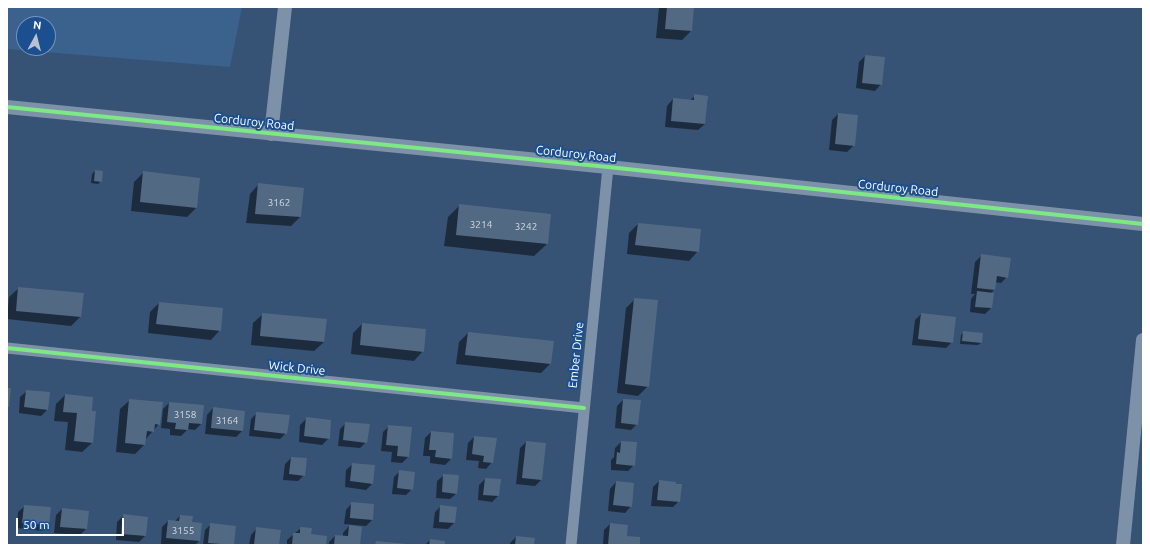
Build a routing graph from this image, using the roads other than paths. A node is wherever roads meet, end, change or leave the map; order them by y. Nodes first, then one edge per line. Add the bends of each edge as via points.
1 (285, 7) edge
2 (7, 107) edge
3 (271, 134) junction
4 (608, 167) junction
5 (1143, 224) edge
6 (1143, 340) edge
7 (7, 348) edge
8 (584, 408) junction
9 (570, 545) edge
10 (1123, 545) edge

1 - 3 street
2 - 3 street, Corduroy Road
3 - 4 street, Corduroy Road
4 - 5 street, Corduroy Road
4 - 8 street, Ember Drive
6 - 10 street
7 - 8 street, Wick Drive
8 - 9 street, Ember Drive

